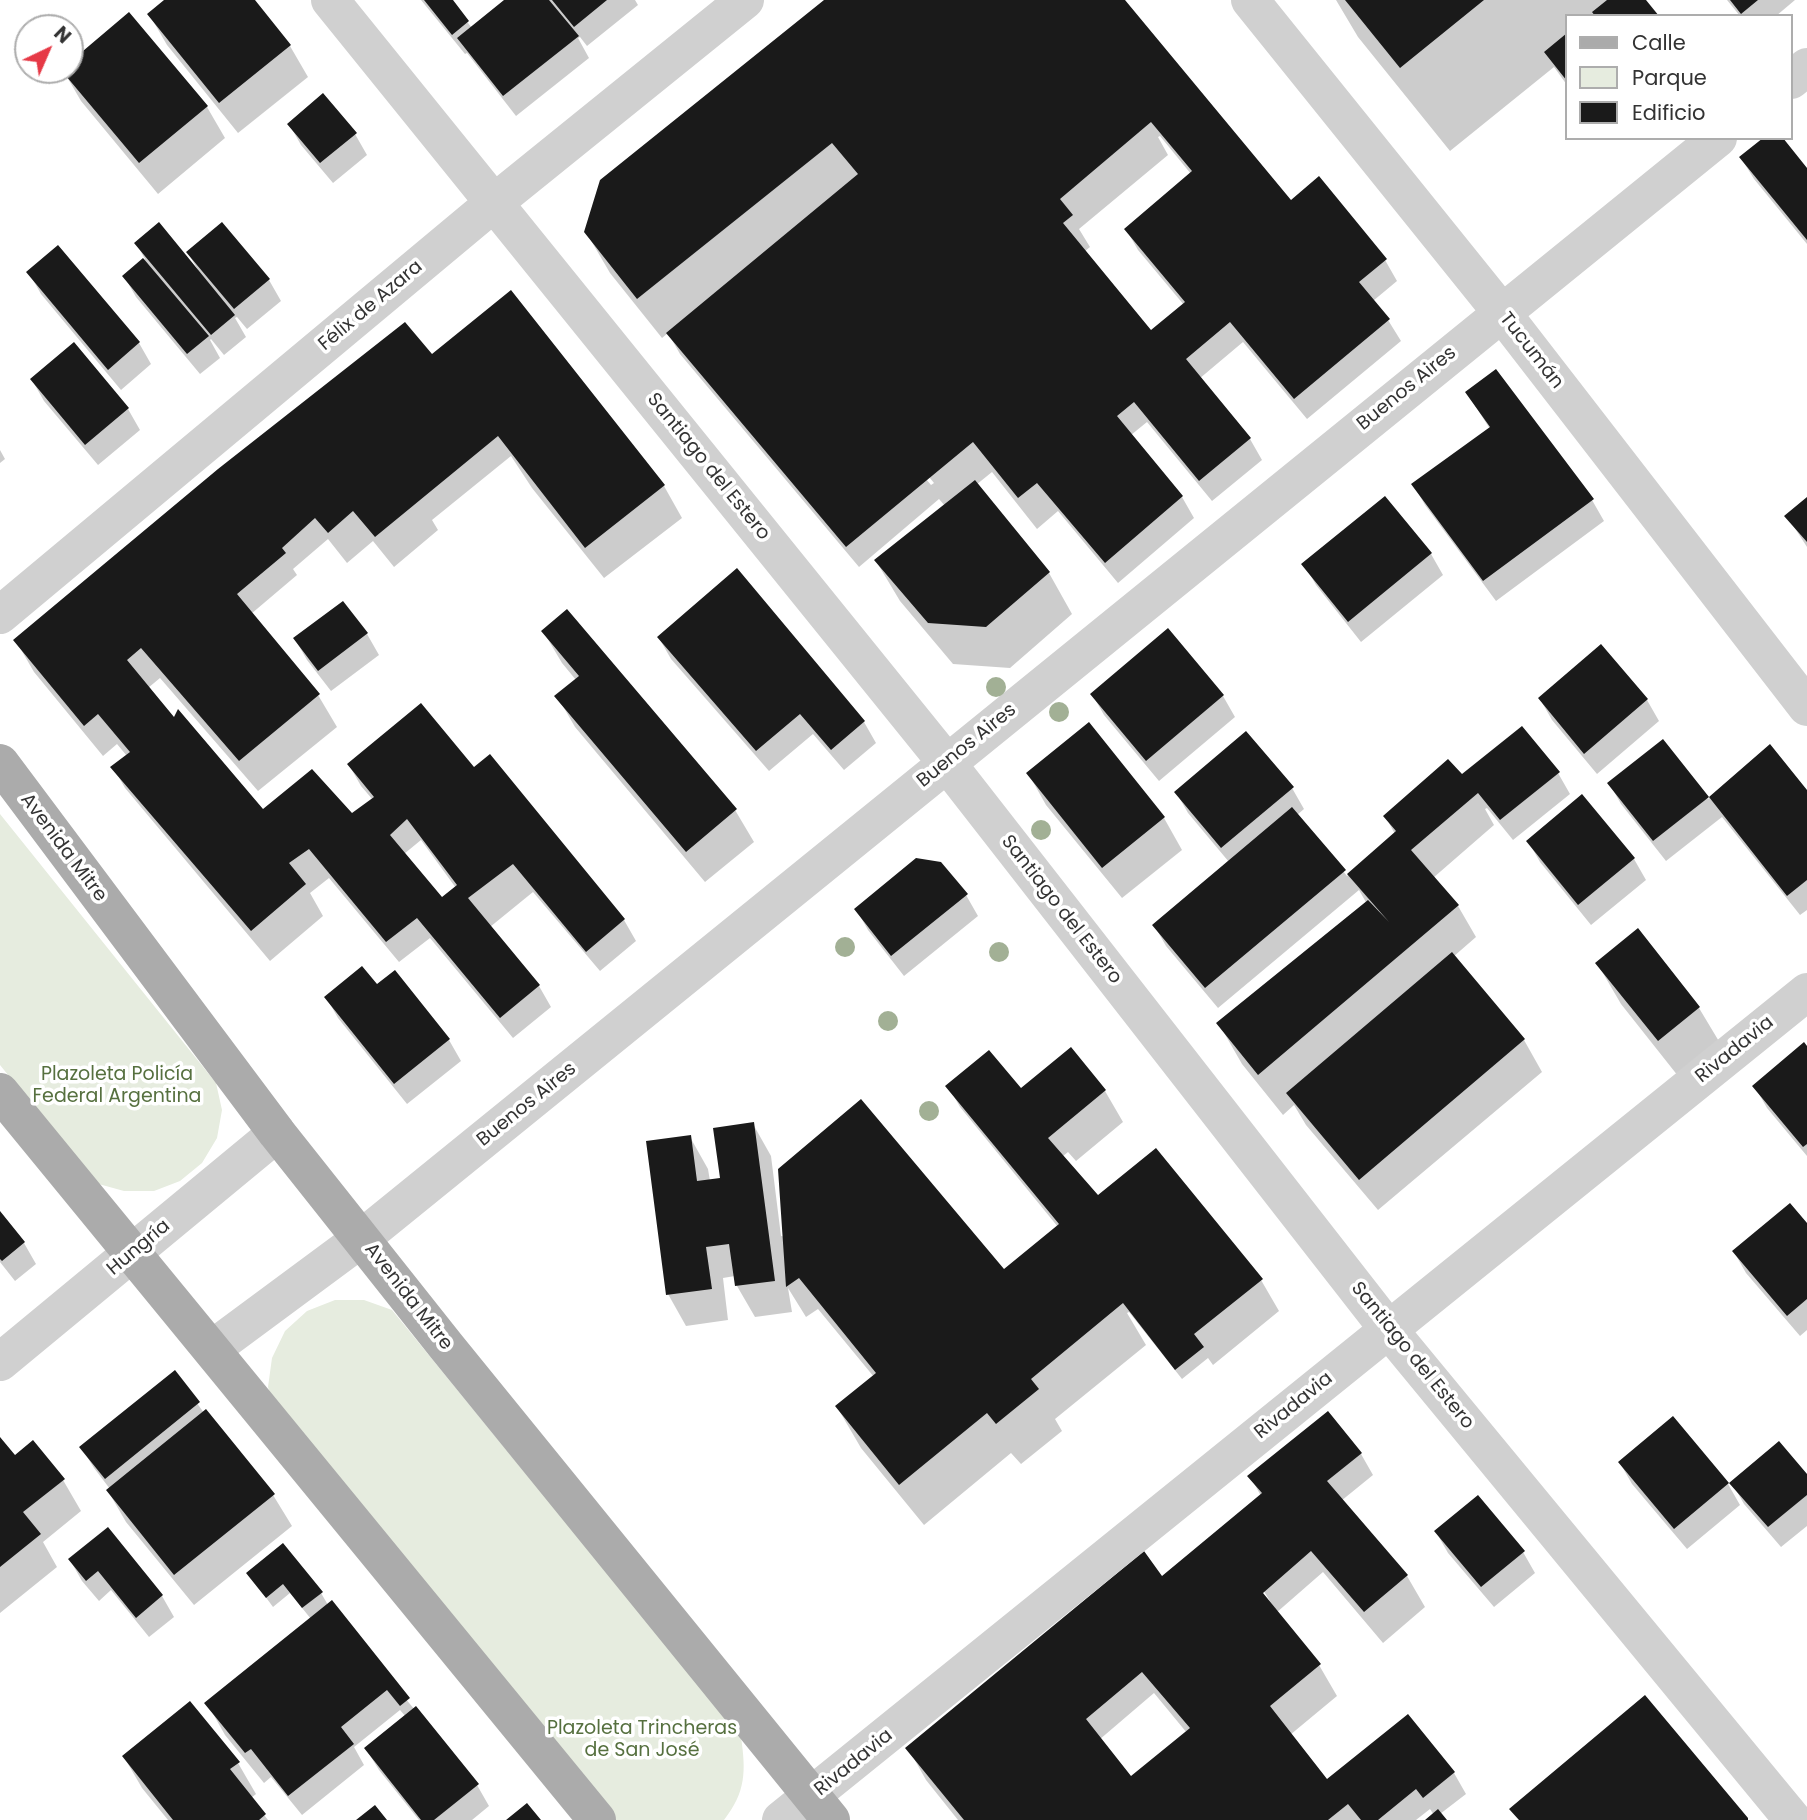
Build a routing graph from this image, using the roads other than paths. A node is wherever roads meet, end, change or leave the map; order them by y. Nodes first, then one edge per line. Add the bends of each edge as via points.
1 (330, 0) edge
2 (745, 0) edge
3 (1250, 0) edge
4 (1807, 67) edge
5 (1793, 78) edge
6 (1716, 140) edge
7 (495, 202) junction
8 (1502, 313) junction
9 (0, 615) edge
10 (1807, 707) edge
11 (946, 762) junction
12 (0, 764) edge
13 (1807, 992) edge
14 (0, 1091) edge
15 (277, 1133) junction
16 (362, 1238) junction
17 (133, 1253) junction
18 (1389, 1330) junction
19 (212, 1349) junction
20 (0, 1362) edge
21 (821, 1808) edge
22 (597, 1820) edge
23 (781, 1820) edge
24 (1793, 1820) edge

1 - 7 street, Santiago del Estero
2 - 7 street, Félix de Azara
3 - 8 street, Tucumán
4 - 5 street
6 - 8 street, Buenos Aires
7 - 9 street, Félix de Azara
7 - 11 street, Santiago del Estero
8 - 10 street, Tucumán
8 - 11 street, Buenos Aires
11 - 16 street, Buenos Aires
11 - 18 street, Santiago del Estero
12 - 15 main road, Avenida Mitre
13 - 18 street, Rivadavia
14 - 17 main road
15 - 16 main road, Avenida Mitre
15 - 17 street, Hungría
16 - 19 street, Buenos Aires
16 - 21 main road, Avenida Mitre
17 - 19 main road
17 - 20 street, Hungría
18 - 21 street, Rivadavia
18 - 24 street, Santiago del Estero
19 - 22 main road
21 - 23 street, Rivadavia

